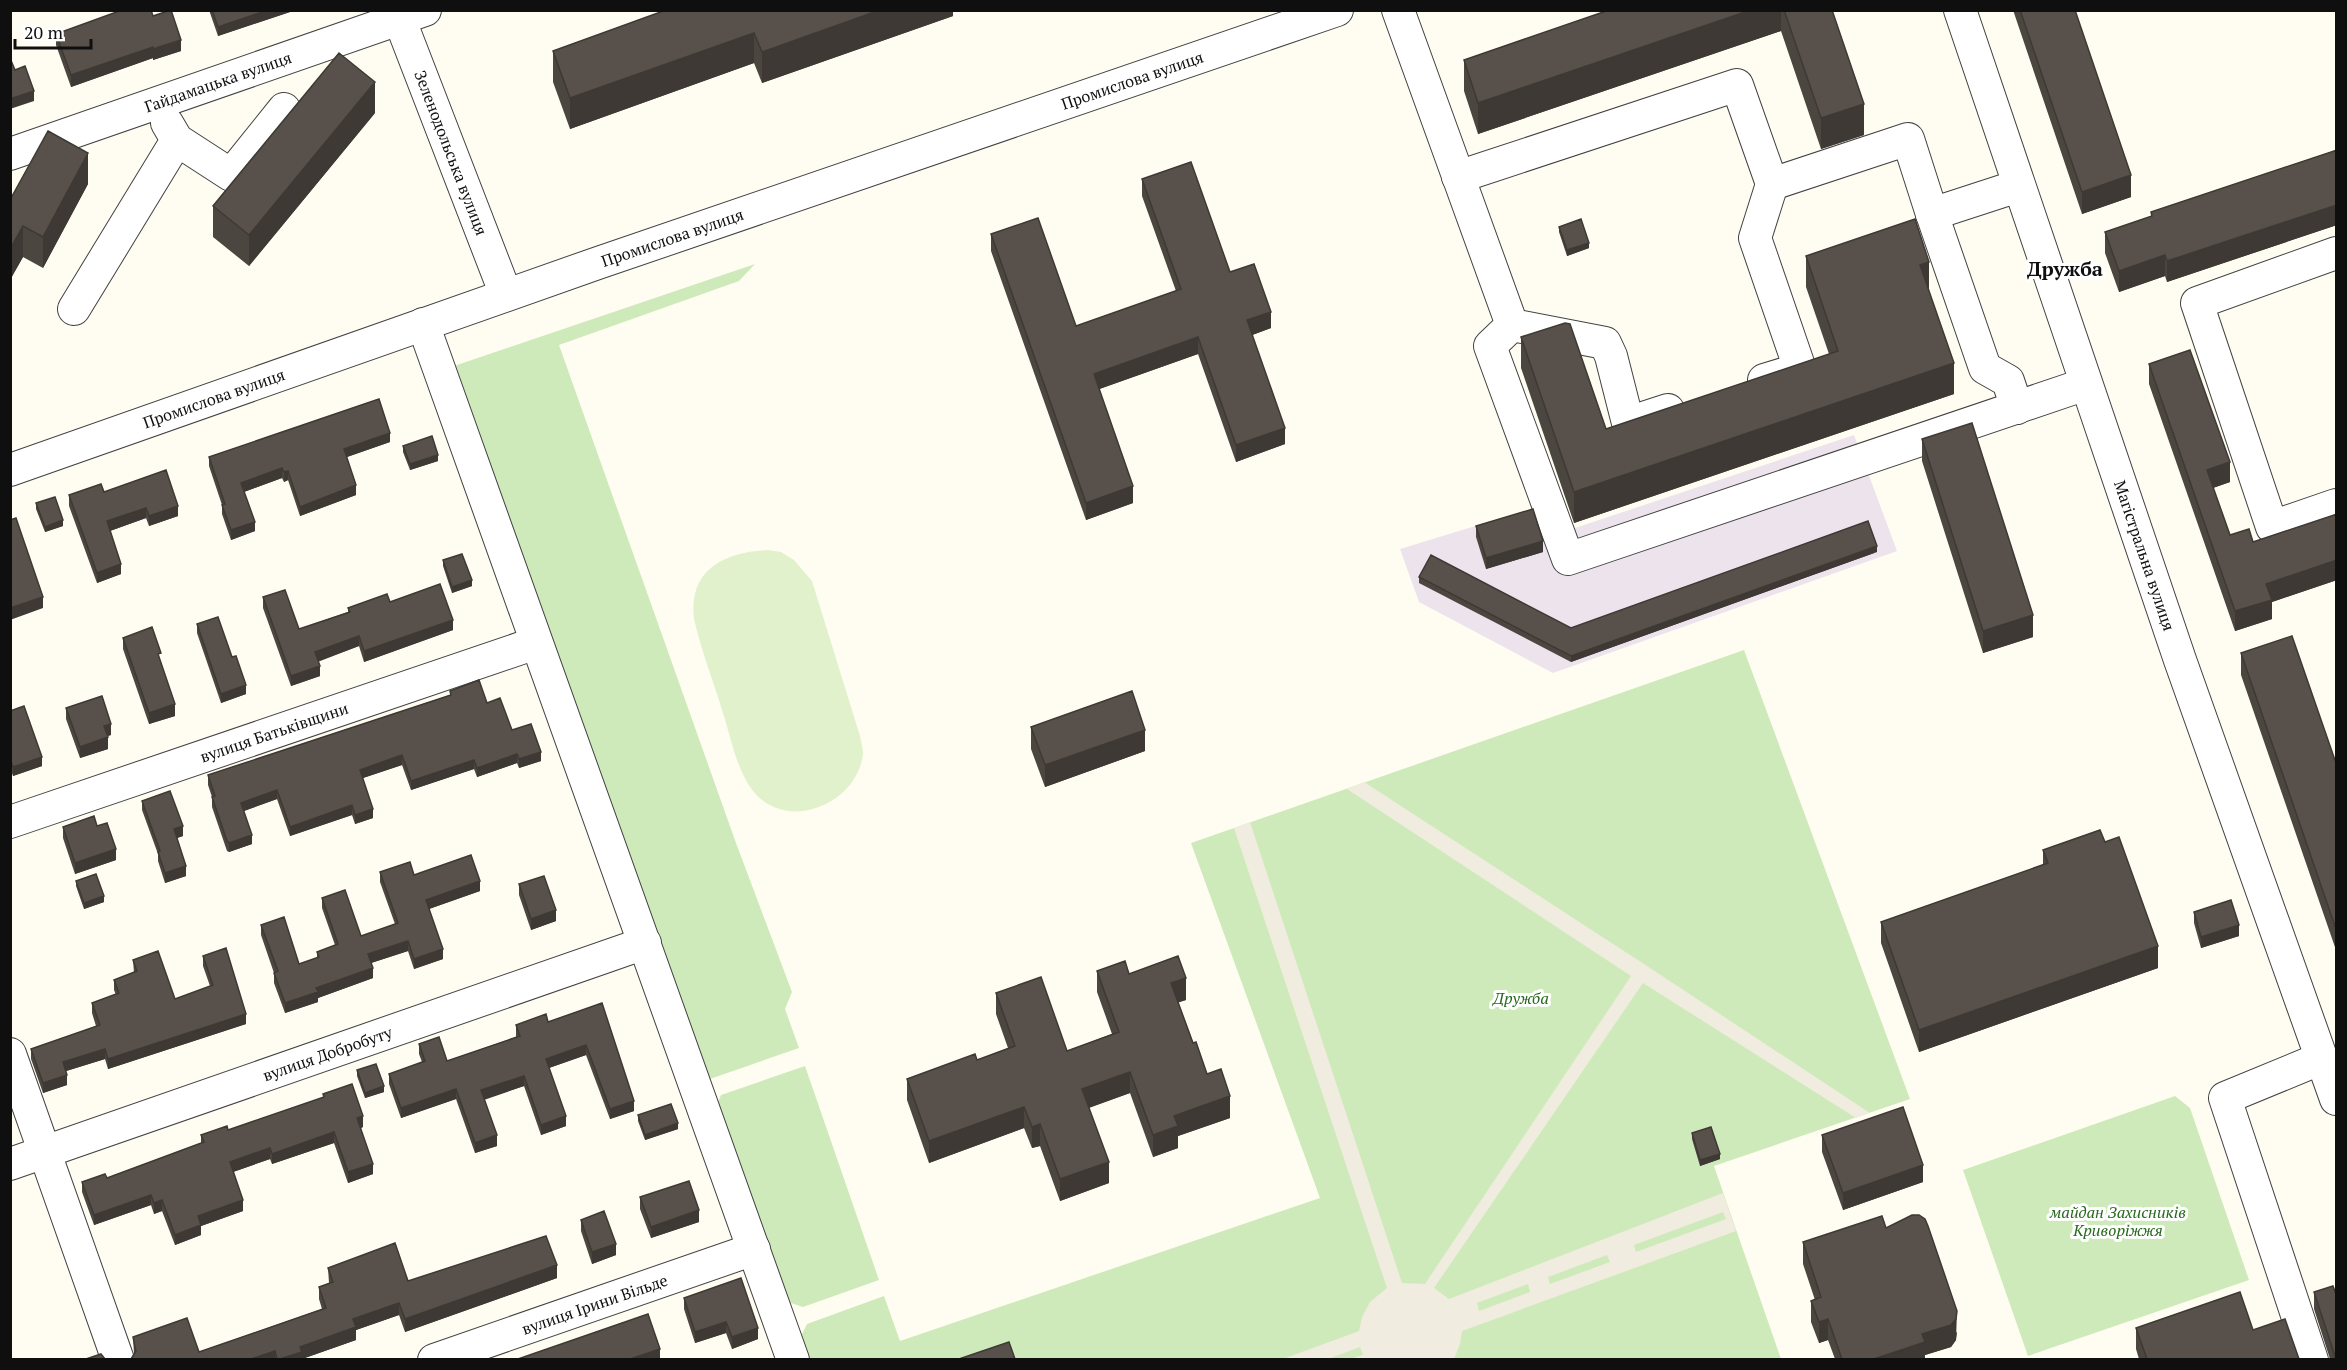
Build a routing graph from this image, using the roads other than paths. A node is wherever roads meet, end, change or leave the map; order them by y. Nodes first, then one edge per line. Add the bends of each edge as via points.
1 (1337, 10) edge
2 (1398, 10) edge
3 (1960, 10) edge
4 (407, 14) edge
5 (156, 104) junction
6 (284, 109) dead end
7 (177, 140) junction
8 (10, 154) edge
9 (1458, 177) junction
10 (1772, 184) junction
11 (2018, 186) junction
12 (1932, 214) junction
13 (2337, 253) edge
14 (506, 295) junction
15 (74, 309) dead end
16 (423, 324) junction
17 (1512, 325) junction
18 (2086, 384) junction
19 (1736, 389) edge
20 (1693, 402) edge
21 (2017, 408) junction
22 (10, 470) edge
23 (2337, 505) edge
24 (537, 643) junction
25 (10, 822) edge
26 (645, 943) junction
27 (10, 1054) edge
28 (2322, 1058) junction
29 (2337, 1099) edge
30 (45, 1152) junction
31 (10, 1164) edge
32 (754, 1249) junction
33 (118, 1359) edge
34 (434, 1359) edge
35 (793, 1359) edge
36 (2312, 1359) edge

1 - 14 street, Промислова вулиця
2 - 9 street
3 - 11 street, Магістральна вулиця
4 - 5 street, Гайдамацька вулиця
4 - 14 street, Зеленодольська вулиця
5 - 7 street
5 - 8 street, Гайдамацька вулиця
6 - 7 street via 231,175
7 - 15 street
9 - 10 street via 1737,85
9 - 17 street
10 - 12 street via 1908,139
10 - 19 street via 1755,238 1800,369
11 - 12 street
11 - 18 street, Магістральна вулиця
12 - 21 street via 1985,368 2008,381
13 - 23 street via 2197,303 2272,527
14 - 16 street, Промислова вулиця
16 - 22 street, Промислова вулиця
16 - 24 street
17 - 20 street via 1605,344 1628,423
17 - 21 street via 1490,346 1568,559
18 - 21 street
18 - 28 street, Магістральна вулиця
24 - 25 street, вулиця Батьківщини
24 - 26 street
26 - 30 street, вулиця Добробуту
26 - 32 street
27 - 30 street
28 - 29 street, Магістральна вулиця
28 - 36 street via 2225,1098
30 - 31 street, вулиця Добробуту
30 - 33 street
32 - 34 street, вулиця Ірини Вільде
32 - 35 street

